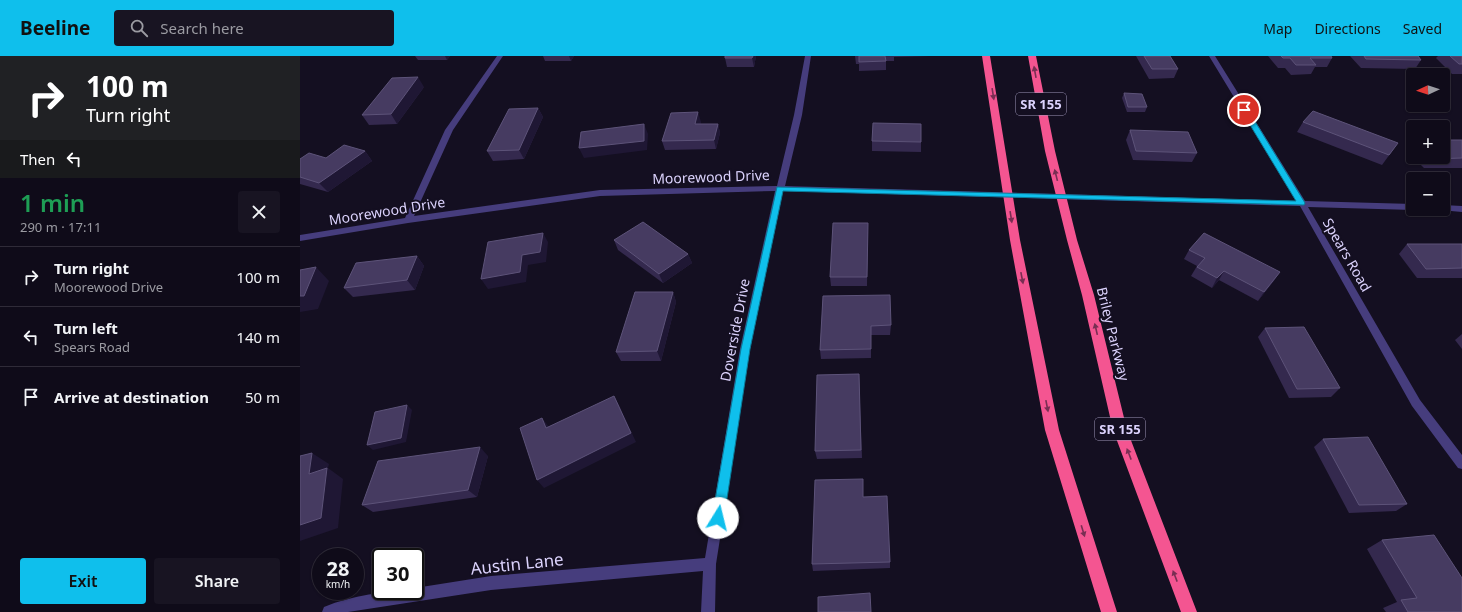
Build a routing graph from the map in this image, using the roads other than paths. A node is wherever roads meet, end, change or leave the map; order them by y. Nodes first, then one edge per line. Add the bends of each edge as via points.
1 (500, 56) edge
2 (808, 56) edge
3 (986, 56) edge
4 (1032, 56) edge
5 (1212, 56) edge
6 (780, 188) junction
7 (1302, 203) junction
8 (1406, 207) edge
9 (1450, 208) edge
10 (1462, 209) edge
11 (408, 220) junction
12 (300, 238) edge
13 (1462, 464) edge
14 (710, 564) junction
15 (329, 612) edge
16 (708, 612) edge
17 (1109, 612) edge
18 (1189, 612) edge

1 - 11 street via 449,130
2 - 6 street, Doverside Drive via 798,115
3 -> 17 highway, SR 155 via 1015,240 1052,430
18 -> 4 highway, Briley Parkway / SR 155 via 1120,430 1050,151
5 - 7 street, Spears Road
6 - 7 street, Moorewood Drive
6 - 11 street, Moorewood Drive via 600,193
6 - 14 street, Doverside Drive via 746,349
7 - 8 street, Moorewood Drive
7 - 13 street, Spears Road via 1416,403
9 - 10 street
11 - 12 street, Moorewood Drive
14 - 15 street, Austin Lane via 491,583 349,605
14 - 16 street, Doverside Drive

